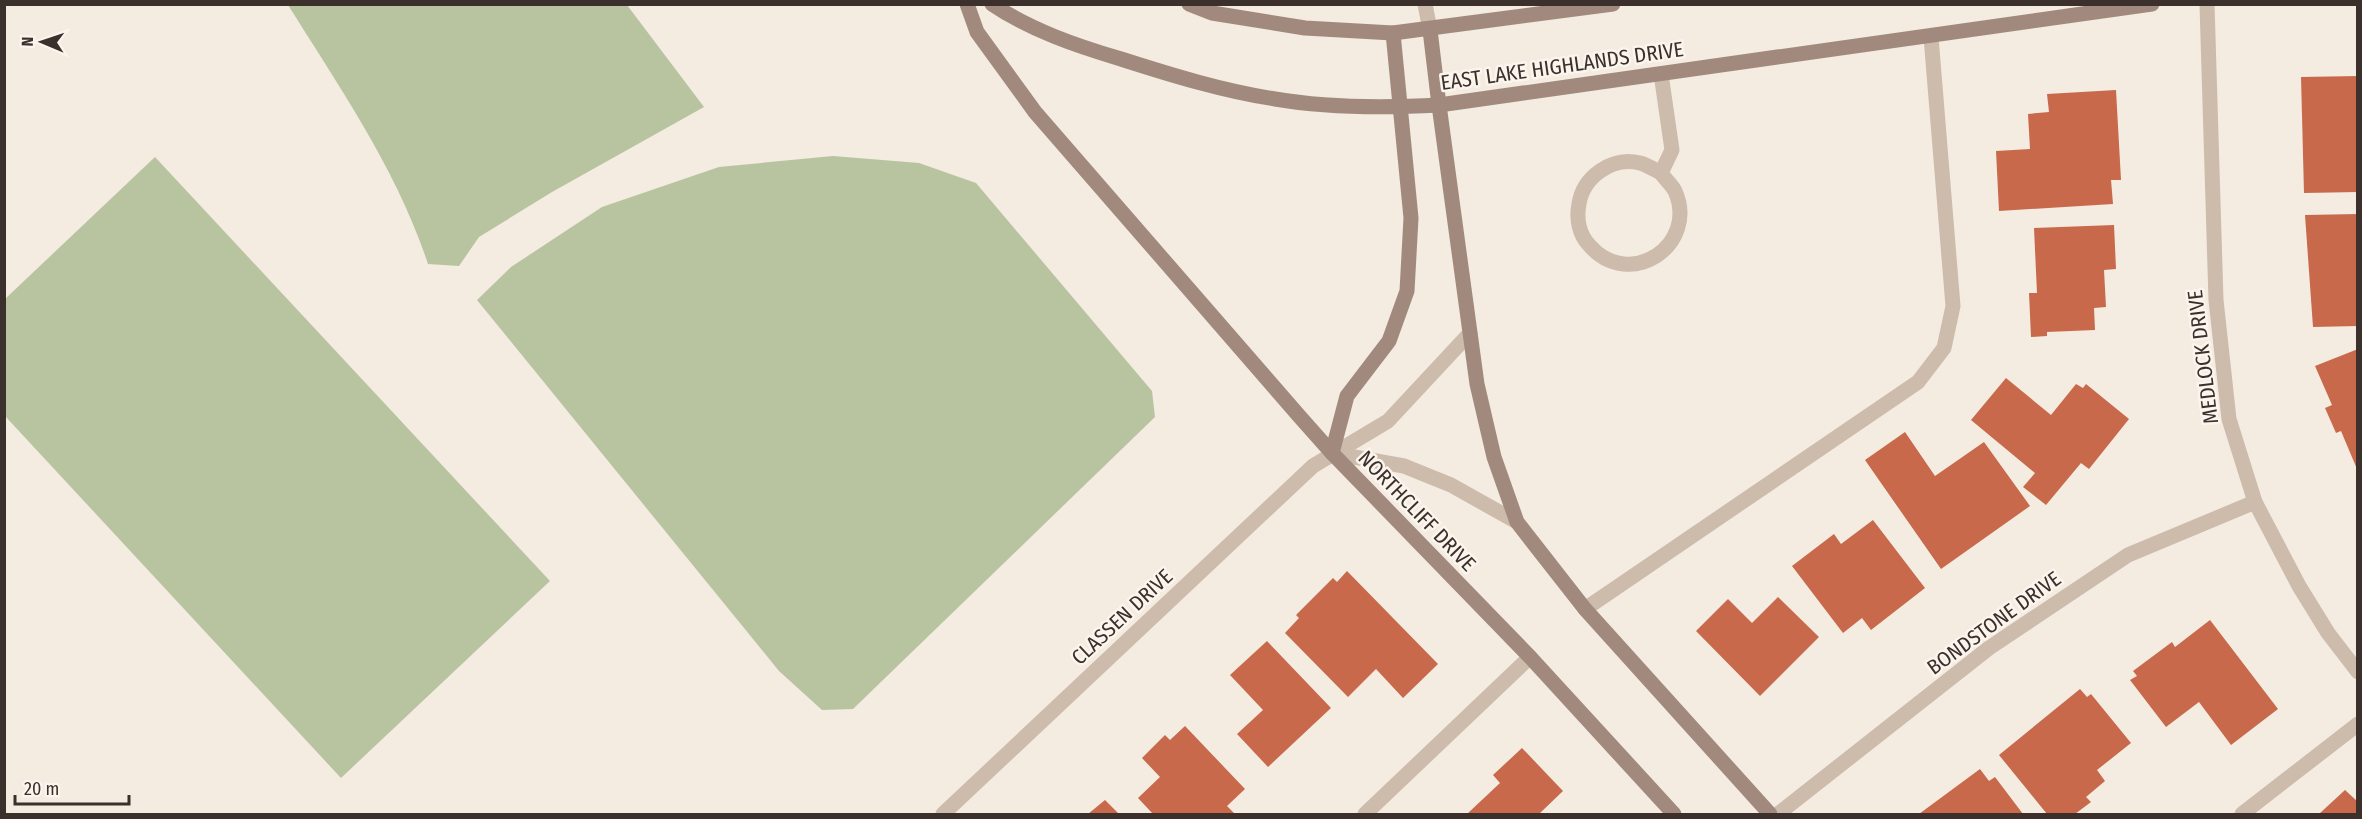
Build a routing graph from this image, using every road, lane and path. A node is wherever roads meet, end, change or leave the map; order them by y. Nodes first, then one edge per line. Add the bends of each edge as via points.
1 (967, 4) edge
2 (992, 4) edge
3 (1189, 4) edge
4 (1425, 4) edge
5 (1613, 4) edge
6 (2151, 4) edge
7 (2207, 4) edge
8 (1430, 30) junction
9 (1393, 33) junction
10 (1930, 37) junction
11 (1661, 74) junction
12 (1438, 105) junction
13 (1399, 107) junction
14 (1661, 173) junction
15 (1470, 333) junction
16 (1332, 453) junction
17 (2255, 502) junction
18 (1517, 522) junction
19 (1585, 609) junction
20 (1530, 657) junction
21 (2358, 672) edge
22 (2358, 724) edge
23 (943, 814) edge
24 (1365, 814) edge
25 (1674, 814) edge
26 (1770, 814) edge
27 (1778, 814) edge
28 (2242, 814) edge

1 - 16 main road via 977,32 1035,112
2 - 13 main road, EAST LAKE HIGHLANDS DRIVE via 1010,17 1089,49 1183,79 1276,100
3 - 9 main road via 1212,13 1305,28
4 - 8 street
5 - 8 main road
6 - 10 main road, EAST LAKE HIGHLANDS DRIVE
7 - 17 street, MEDLOCK DRIVE via 2216,300 2229,419
8 - 9 main road
8 - 12 main road
9 - 13 main road, NORTHCLIFF DRIVE
10 - 11 main road, EAST LAKE HIGHLANDS DRIVE
10 - 19 street via 1953,306 1944,348 1918,382
11 - 12 main road, EAST LAKE HIGHLANDS DRIVE
11 - 14 street via 1672,150
12 - 13 main road, EAST LAKE HIGHLANDS DRIVE
12 - 15 main road
13 - 16 main road, NORTHCLIFF DRIVE via 1411,218 1407,291 1389,341 1347,396
14 - 14 street via 1675,191 1680,212 1675,235 1663,252 1643,263 1621,265 1599,256 1583,239 1577,216 1581,192 1595,174 1616,163 1640,163
15 - 16 street, CLASSEN DRIVE via 1388,421
15 - 18 main road via 1494,457
16 - 18 street via 1404,466 1450,485
16 - 20 main road, NORTHCLIFF DRIVE
16 - 23 street, CLASSEN DRIVE via 1307,472
17 - 21 street, MEDLOCK DRIVE via 2299,586
17 - 27 street, BONDSTONE DRIVE via 2128,555 1989,648
18 - 19 main road
19 - 26 main road
20 - 24 street
20 - 25 main road, NORTHCLIFF DRIVE
22 - 28 street

